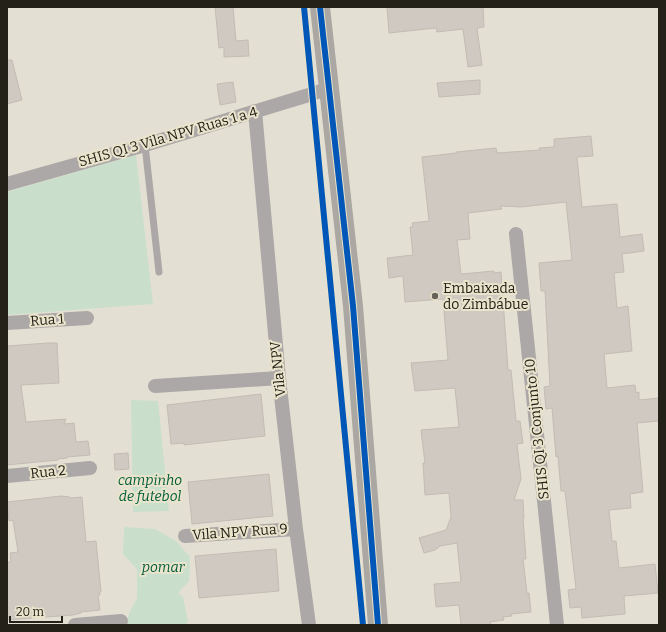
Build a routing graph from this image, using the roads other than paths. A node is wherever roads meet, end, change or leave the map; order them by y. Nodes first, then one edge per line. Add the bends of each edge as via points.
1 (320, 7) edge
2 (329, 88) junction
3 (255, 111) junction
4 (145, 145) junction
5 (7, 184) edge
6 (516, 234) dead end
7 (159, 272) dead end
8 (87, 318) dead end
9 (7, 323) edge
10 (279, 378) junction
11 (155, 386) dead end
12 (90, 468) dead end
13 (7, 476) edge
14 (296, 529) junction
15 (185, 536) dead end
16 (121, 621) dead end
17 (75, 625) edge
18 (308, 625) edge
19 (378, 625) edge
20 (557, 625) edge

1 - 2 street
2 - 3 street, SHIS QI 3 Vila NPV Ruas 1 a 4
2 - 19 street via 353,306
3 - 4 street, SHIS QI 3 Vila NPV Ruas 1 a 4
3 - 10 street, Vila NPV
4 - 5 street, SHIS QI 3 Vila NPV Ruas 1 a 4
4 - 7 lane
6 - 20 street, SHIS QI 3 Conjunto 10
8 - 9 street, Rua 1
10 - 11 street
10 - 14 street, Vila NPV
12 - 13 street, Rua 2
14 - 15 street, Vila NPV Rua 9
14 - 18 street, Vila NPV
16 - 17 street

